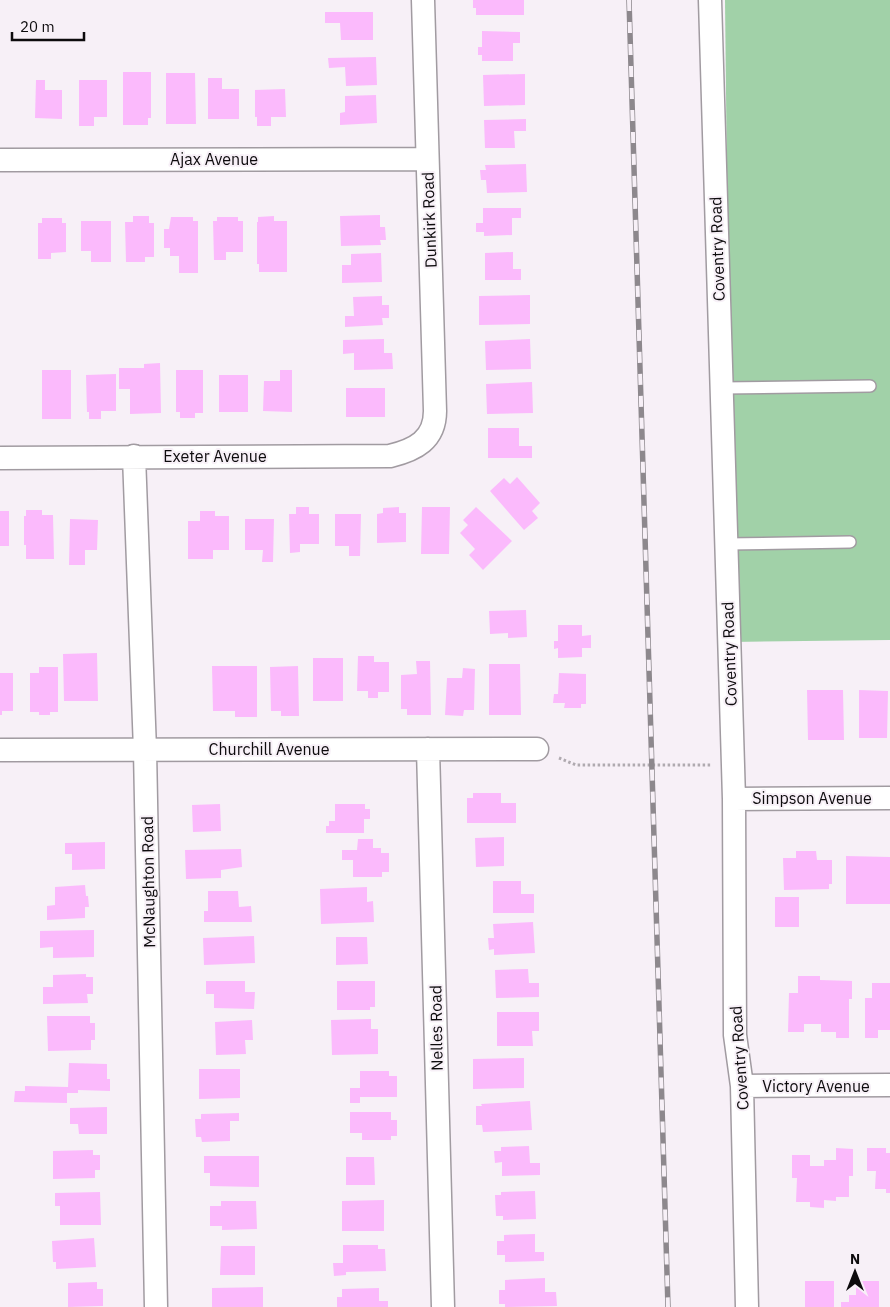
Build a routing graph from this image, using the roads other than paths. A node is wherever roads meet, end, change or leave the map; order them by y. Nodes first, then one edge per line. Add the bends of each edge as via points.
1 (423, 0) edge
2 (710, 0) edge
3 (427, 159) junction
4 (0, 160) edge
5 (870, 386) dead end
6 (722, 388) junction
7 (426, 438) joint
8 (134, 456) junction
9 (0, 458) edge
10 (850, 542) dead end
11 (726, 544) junction
12 (428, 749) junction
13 (538, 749) road end
14 (0, 750) edge
15 (145, 750) junction
16 (890, 798) edge
17 (734, 799) junction
18 (890, 1085) edge
19 (742, 1086) junction
20 (156, 1307) edge
21 (443, 1307) edge
22 (748, 1307) edge

1 - 3 street, Dunkirk Road
2 - 6 street, Coventry Road
3 - 4 street, Ajax Avenue
3 - 7 street, Dunkirk Road via 435,414
5 - 6 lane
6 - 11 street, Coventry Road
7 - 8 street, Exeter Avenue via 408,452 390,456
8 - 9 street, Exeter Avenue
8 - 15 street, McNaughton Road
10 - 11 lane
11 - 17 street, Coventry Road
12 - 13 street, Churchill Avenue
12 - 15 street, Churchill Avenue
12 - 21 street, Nelles Road
14 - 15 street, Churchill Avenue
15 - 20 street, McNaughton Road
16 - 17 street, Simpson Avenue
17 - 19 street, Coventry Road via 735,1035
18 - 19 street, Victory Avenue
19 - 22 street, Coventry Road

